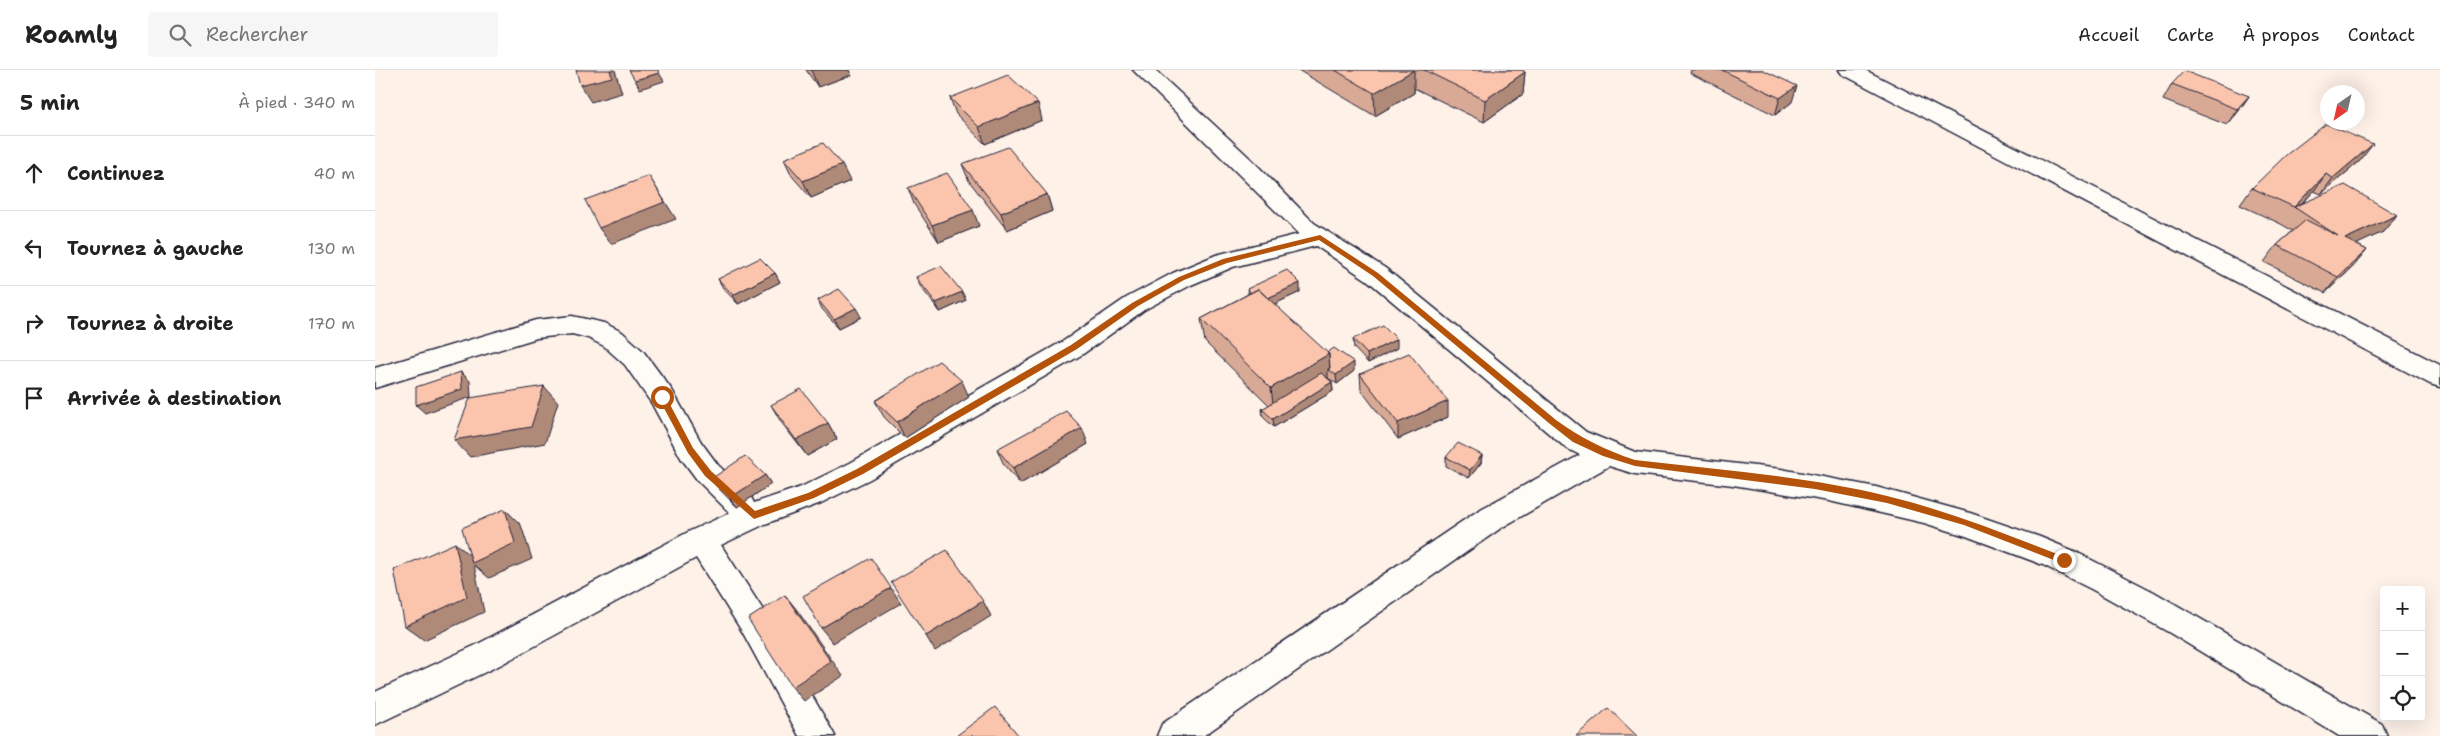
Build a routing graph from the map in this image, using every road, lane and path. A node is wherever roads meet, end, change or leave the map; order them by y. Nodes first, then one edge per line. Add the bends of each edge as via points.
1 (1849, 70) edge
2 (1151, 71) edge
3 (1320, 237) junction
4 (2440, 377) edge
5 (375, 378) edge
6 (1606, 454) junction
7 (754, 515) junction
8 (701, 540) junction
9 (375, 709) edge
10 (818, 736) edge
11 (1174, 736) edge
12 (2370, 736) edge

1 - 4 street
2 - 3 street via 1306,228
3 - 6 street via 1376,274 1576,440
3 - 7 street via 1225,261 1182,278 1135,304 1074,347 860,471 811,496
5 - 7 street via 536,329 572,325 595,330 613,339 635,358 708,473
6 - 11 street via 1490,519
6 - 12 street via 1635,463 1815,486 1887,500 1966,522 2064,560 2175,618
7 - 8 street
8 - 9 street via 488,655
8 - 10 street via 754,623

